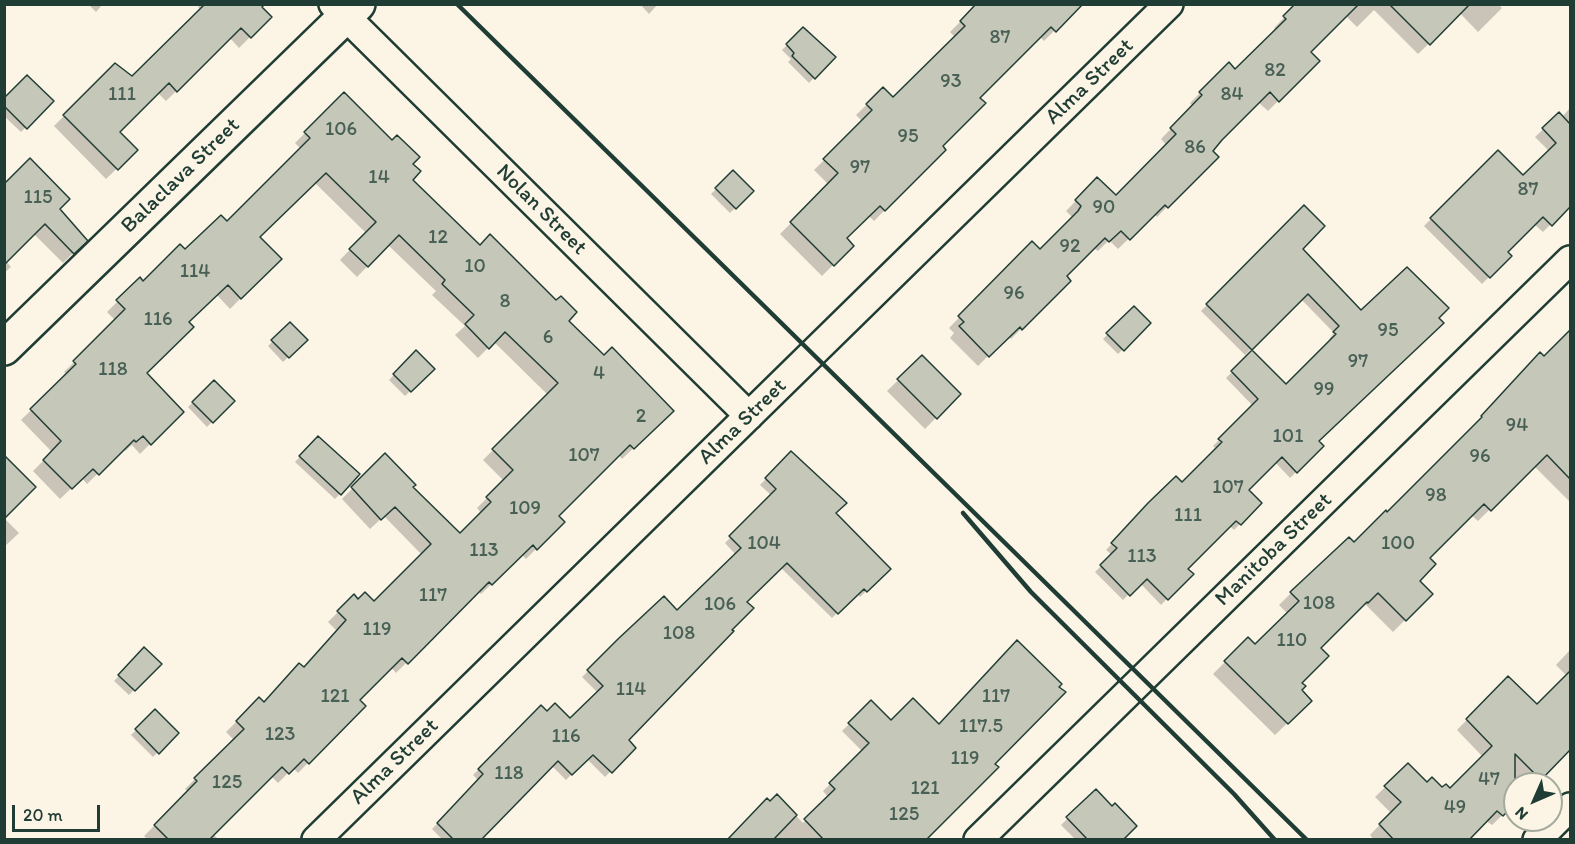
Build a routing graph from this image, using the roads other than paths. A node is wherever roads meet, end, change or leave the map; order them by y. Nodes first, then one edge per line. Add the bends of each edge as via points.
1 (1169, 4) edge
2 (345, 8) edge
3 (1570, 260) edge
4 (4, 348) edge
5 (749, 416) junction
6 (1570, 807) edge
7 (316, 840) edge
8 (978, 840) edge
9 (1537, 840) edge

1 - 5 street, Alma Street
2 - 4 street, Balaclava Street
2 - 5 street, Nolan Street
3 - 8 street, Manitoba Street
5 - 7 street, Alma Street
6 - 9 street

